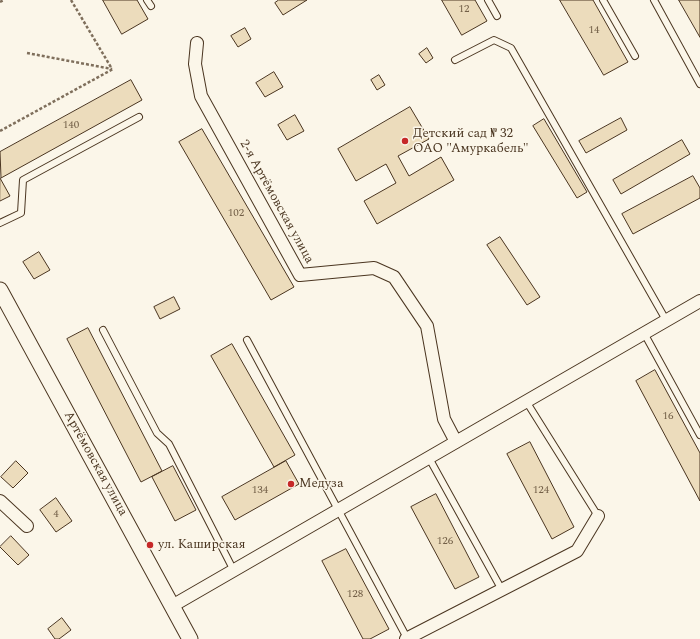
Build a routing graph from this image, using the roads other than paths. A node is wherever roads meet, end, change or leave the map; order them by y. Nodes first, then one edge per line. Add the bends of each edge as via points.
1 (488, 0) edge
2 (603, 0) edge
3 (654, 0) edge
4 (497, 16) dead end
5 (197, 43) dead end
6 (635, 56) dead end
7 (454, 60) dead end
8 (700, 84) edge
9 (139, 117) dead end
10 (0, 223) edge
11 (0, 290) edge
12 (700, 301) edge
13 (666, 320) junction
14 (103, 330) dead end
15 (644, 333) junction
16 (247, 340) dead end
17 (526, 401) junction
18 (700, 435) edge
19 (456, 442) junction
20 (429, 458) junction
21 (0, 501) edge
22 (338, 510) junction
23 (598, 516) joint
24 (27, 526) dead end
25 (234, 571) junction
26 (502, 590) junction
27 (172, 606) junction
28 (190, 639) edge
29 (406, 639) edge

1 - 4 lane
2 - 6 lane
3 - 8 lane
5 - 19 street, 2-я Артёмовская улица via 195,64 201,96 300,275 374,268 394,277 427,326 444,419
7 - 13 lane via 494,40 511,48
9 - 10 lane via 23,180 21,213
11 - 27 street, Артёмовская улица
12 - 13 street
13 - 15 street
14 - 25 lane via 157,433 169,444
15 - 17 street
15 - 18 lane
16 - 22 lane
17 - 19 street
17 - 23 lane
19 - 20 street
20 - 22 street
20 - 26 lane
21 - 24 street
22 - 25 street
22 - 29 lane
23 - 26 street via 577,551
25 - 27 street
26 - 29 street
27 - 28 street, Артёмовская улица

